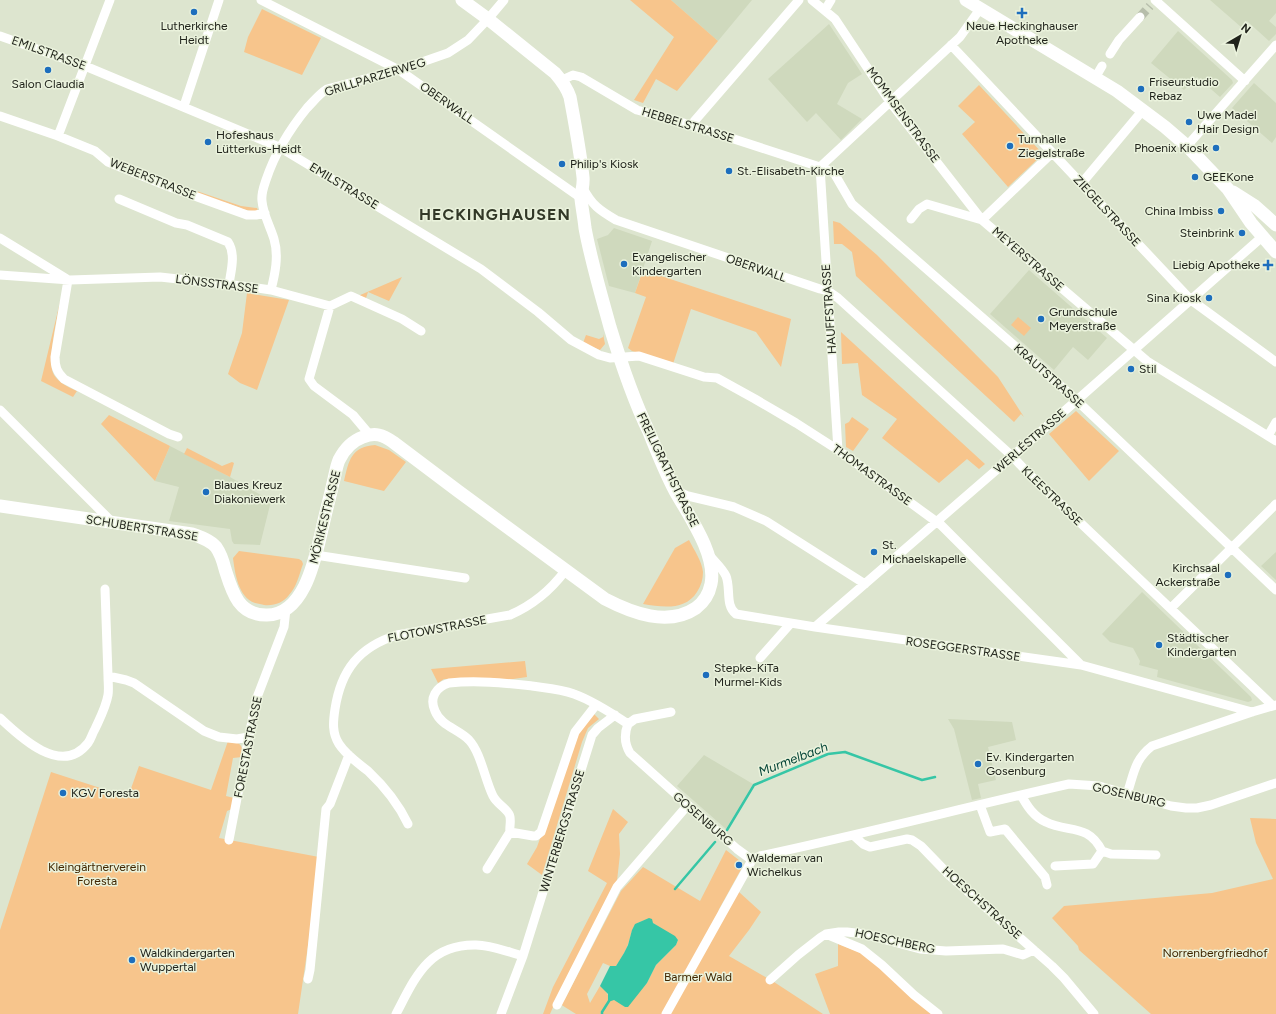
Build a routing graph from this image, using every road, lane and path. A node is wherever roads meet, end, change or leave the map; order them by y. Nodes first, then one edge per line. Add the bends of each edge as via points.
1 (110, 0) edge
2 (219, 0) edge
3 (261, 0) edge
4 (462, 0) edge
5 (504, 0) edge
6 (799, 0) edge
7 (812, 0) edge
8 (831, 0) edge
9 (966, 0) edge
10 (1153, 2) edge
11 (980, 9) junction
12 (825, 10) junction
13 (1140, 17) tunnel mouth
14 (488, 19) junction
15 (0, 36) edge
16 (951, 45) junction
17 (1276, 45) edge
18 (1110, 54) dead end
19 (85, 66) junction
20 (1102, 66) dead end
21 (399, 70) junction
22 (1095, 78) junction
23 (562, 80) junction
24 (1245, 81) junction
25 (890, 102) junction
26 (184, 106) junction
27 (1142, 110) junction
28 (0, 116) edge
29 (691, 125) junction
30 (58, 136) junction
31 (1187, 146) junction
32 (280, 147) junction
33 (1052, 153) junction
34 (820, 167) junction
35 (1081, 184) junction
36 (1228, 189) junction
37 (582, 193) junction
38 (119, 199) dead end
39 (265, 213) junction
40 (911, 219) dead end
41 (982, 220) junction
42 (1276, 225) edge
43 (1262, 237) junction
44 (0, 238) edge
45 (1276, 252) edge
46 (0, 275) edge
47 (69, 280) junction
48 (229, 284) junction
49 (271, 290) junction
50 (828, 291) junction
51 (1191, 300) junction
52 (330, 306) junction
53 (422, 331) dead end
54 (1133, 350) junction
55 (620, 357) junction
56 (1276, 362) edge
57 (1076, 401) junction
58 (0, 410) edge
59 (1276, 422) edge
60 (368, 434) junction
61 (178, 437) dead end
62 (1272, 438) edge
63 (838, 450) junction
64 (1012, 456) junction
65 (675, 490) junction
66 (1276, 504) edge
67 (0, 506) edge
68 (110, 521) junction
69 (936, 522) junction
70 (1232, 549) junction
71 (316, 556) junction
72 (710, 556) junction
73 (565, 571) junction
74 (465, 578) dead end
75 (865, 584) junction
76 (105, 589) dead end
77 (1276, 590) edge
78 (1171, 608) junction
79 (286, 609) junction
80 (791, 623) junction
81 (815, 627) junction
82 (760, 658) dead end
83 (1081, 665) junction
84 (108, 676) junction
85 (596, 705) junction
86 (1274, 706) edge
87 (671, 712) dead end
88 (1252, 712) junction
89 (615, 715) junction
90 (0, 718) edge
91 (628, 724) junction
92 (248, 736) junction
93 (349, 755) junction
94 (1276, 783) edge
95 (1128, 794) junction
96 (1021, 795) junction
97 (980, 805) junction
98 (688, 806) junction
99 (408, 824) dead end
100 (510, 832) junction
101 (854, 835) junction
102 (229, 840) dead end
103 (1102, 851) junction
104 (1156, 855) dead end
105 (752, 860) junction
106 (1055, 866) dead end
107 (487, 869) dead end
108 (1047, 885) dead end
109 (826, 934) junction
110 (1034, 950) junction
111 (523, 956) junction
112 (308, 979) dead end
113 (770, 980) dead end
114 (557, 1005) dead end
115 (396, 1014) edge
116 (501, 1014) edge
117 (666, 1014) edge
118 (938, 1014) edge
119 (1094, 1014) edge

1 - 19 street
2 - 26 street
3 - 21 street, OBERWALL
4 - 14 street, FREILIGRATHSTRASSE
5 - 14 street, GRILLPARZERWEG
6 - 29 street
7 - 12 street, MOMMSENSTRASSE
8 - 12 street
9 - 11 street
10 - 24 street
11 - 16 street
11 - 22 street
12 - 25 street, MOMMSENSTRASSE via 835,18
13 - 18 street
14 - 21 street, GRILLPARZERWEG via 468,40 448,53
14 - 23 street, FREILIGRATHSTRASSE
15 - 19 street, EMILSTRASSE
16 - 25 street
16 - 33 street, ZIEGELSTRASSE
17 - 24 street
19 - 26 street, EMILSTRASSE
19 - 30 street
20 - 22 street
21 - 32 street, GRILLPARZERWEG via 327,89 300,116
21 - 37 street, OBERWALL
22 - 27 street
23 - 29 street, HEBBELSTRASSE via 573,75 581,77 637,110
23 - 37 street, FREILIGRATHSTRASSE via 570,98 583,178
24 - 31 street
25 - 34 street
25 - 41 street, MOMMSENSTRASSE
26 - 32 street, EMILSTRASSE
27 - 31 street
27 - 35 street
28 - 30 street, WEBERSTRASSE
29 - 34 street, HEBBELSTRASSE
30 - 39 street, WEBERSTRASSE via 95,152 108,162 167,186 247,215
31 - 36 street
32 - 39 street, GRILLPARZERWEG via 262,190
32 - 55 street, EMILSTRASSE via 481,269 571,340 599,355
33 - 35 street, ZIEGELSTRASSE
33 - 41 street
34 - 50 street, HAUFFSTRASSE
34 - 57 street, KRAUTSTRASSE via 834,173 852,204
35 - 51 street, ZIEGELSTRASSE
36 - 42 street via 1255,206
36 - 43 street
37 - 50 street, OBERWALL via 595,207 616,220
37 - 55 street, FREILIGRATHSTRASSE via 585,228 604,307
38 - 48 street via 228,242 233,255
39 - 49 street, GRILLPARZERWEG via 274,240 276,256
40 - 41 street, MEYERSTRASSE via 927,204
41 - 54 street, MEYERSTRASSE
43 - 45 street
43 - 51 street, WERLÉSTRASSE
44 - 47 street
46 - 47 street, LÖNSSTRASSE
47 - 48 street, LÖNSSTRASSE via 160,277
47 - 61 street via 55,357 58,374
48 - 49 street, LÖNSSTRASSE
49 - 52 street, LÖNSSTRASSE
50 - 63 street, HAUFFSTRASSE
50 - 64 street, KLEESTRASSE via 850,308
51 - 54 street, WERLÉSTRASSE
51 - 56 street, ZIEGELSTRASSE
52 - 53 street via 351,296
52 - 60 street via 309,379 314,386 353,415
54 - 57 street, WERLÉSTRASSE
54 - 62 street, MEYERSTRASSE via 1147,362
55 - 63 street, THOMASTRASSE via 639,356 704,377 717,378
55 - 65 street, FREILIGRATHSTRASSE via 642,419
57 - 64 street, WERLÉSTRASSE
57 - 70 street, KRAUTSTRASSE
58 - 68 street
59 - 62 street
60 - 71 street, MÖRIKESTRASSE via 350,445 339,461
60 - 73 street, FREILIGRATHSTRASSE via 385,436
63 - 69 street, THOMASTRASSE
64 - 69 street, WERLÉSTRASSE
64 - 78 street, KLEESTRASSE
65 - 72 street, FREILIGRATHSTRASSE
65 - 75 street via 688,496 734,507 766,521
66 - 70 street
67 - 68 street, SCHUBERTSTRASSE
68 - 79 street, SCHUBERTSTRASSE via 204,538 221,554 239,604 256,614 265,615 273,615
69 - 75 street, WERLÉSTRASSE
69 - 83 street, THOMASTRASSE
70 - 77 street, KRAUTSTRASSE
70 - 78 street
71 - 74 street
71 - 79 street, MÖRIKESTRASSE via 304,586
72 - 73 street, FREILIGRATHSTRASSE via 713,574 704,601 691,611 675,617 643,614 618,606
72 - 80 street, ROSEGGERSTRASSE via 727,577 730,609 733,612
73 - 93 street, FLOTOWSTRASSE via 548,591 523,610 510,615 397,635 384,639 364,652 354,661 343,678 337,698 333,730 341,747
75 - 81 street, WERLÉSTRASSE
76 - 84 street
78 - 86 street, KLEESTRASSE
79 - 92 street, FORESTASTRASSE via 284,627 256,700
80 - 81 street, ROSEGGERSTRASSE
80 - 82 street
81 - 83 street, ROSEGGERSTRASSE
83 - 88 street, ROSEGGERSTRASSE
84 - 90 street via 108,695 92,735 80,750 71,755 61,756 40,750
84 - 92 street via 134,684 204,731 219,737 237,739
85 - 89 street
85 - 100 street via 575,732 541,832 533,836
85 - 100 street via 575,694 491,681 449,683 437,689 433,701 434,710 442,722 469,740 475,748 494,798 509,814
86 - 88 street
87 - 91 street via 635,719
88 - 95 street via 1152,746 1140,756
89 - 91 street
89 - 111 street, WINTERBERGSTRASSE via 592,735
91 - 98 street, GOSENBURG via 625,737 630,753
92 - 102 street, FORESTASTRASSE
93 - 99 street, FLOTOWSTRASSE via 392,796
93 - 112 street via 326,809
94 - 95 street, GOSENBURG via 1211,806 1197,808 1171,806
95 - 96 street, GOSENBURG via 1099,786 1069,784
96 - 97 street, GOSENBURG
96 - 103 street via 1028,807 1045,822 1082,831 1099,845
97 - 101 street, GOSENBURG
97 - 108 street via 990,832 1005,829 1046,877
98 - 105 street, GOSENBURG
98 - 114 street via 617,887
100 - 107 street
101 - 105 street, GOSENBURG
101 - 110 street, HOESCHSTRASSE via 870,847 907,839 921,846 950,876
103 - 104 street via 1111,854
103 - 106 street via 1093,864
105 - 117 street
109 - 110 street, HOESCHBERG via 864,934 920,949 946,951 1003,949 1023,955
109 - 113 street
109 - 118 street via 862,949
110 - 119 street, HOESCHSTRASSE via 1064,978
111 - 115 street via 476,945 458,946 445,951 420,969
111 - 116 street, WINTERBERGSTRASSE

